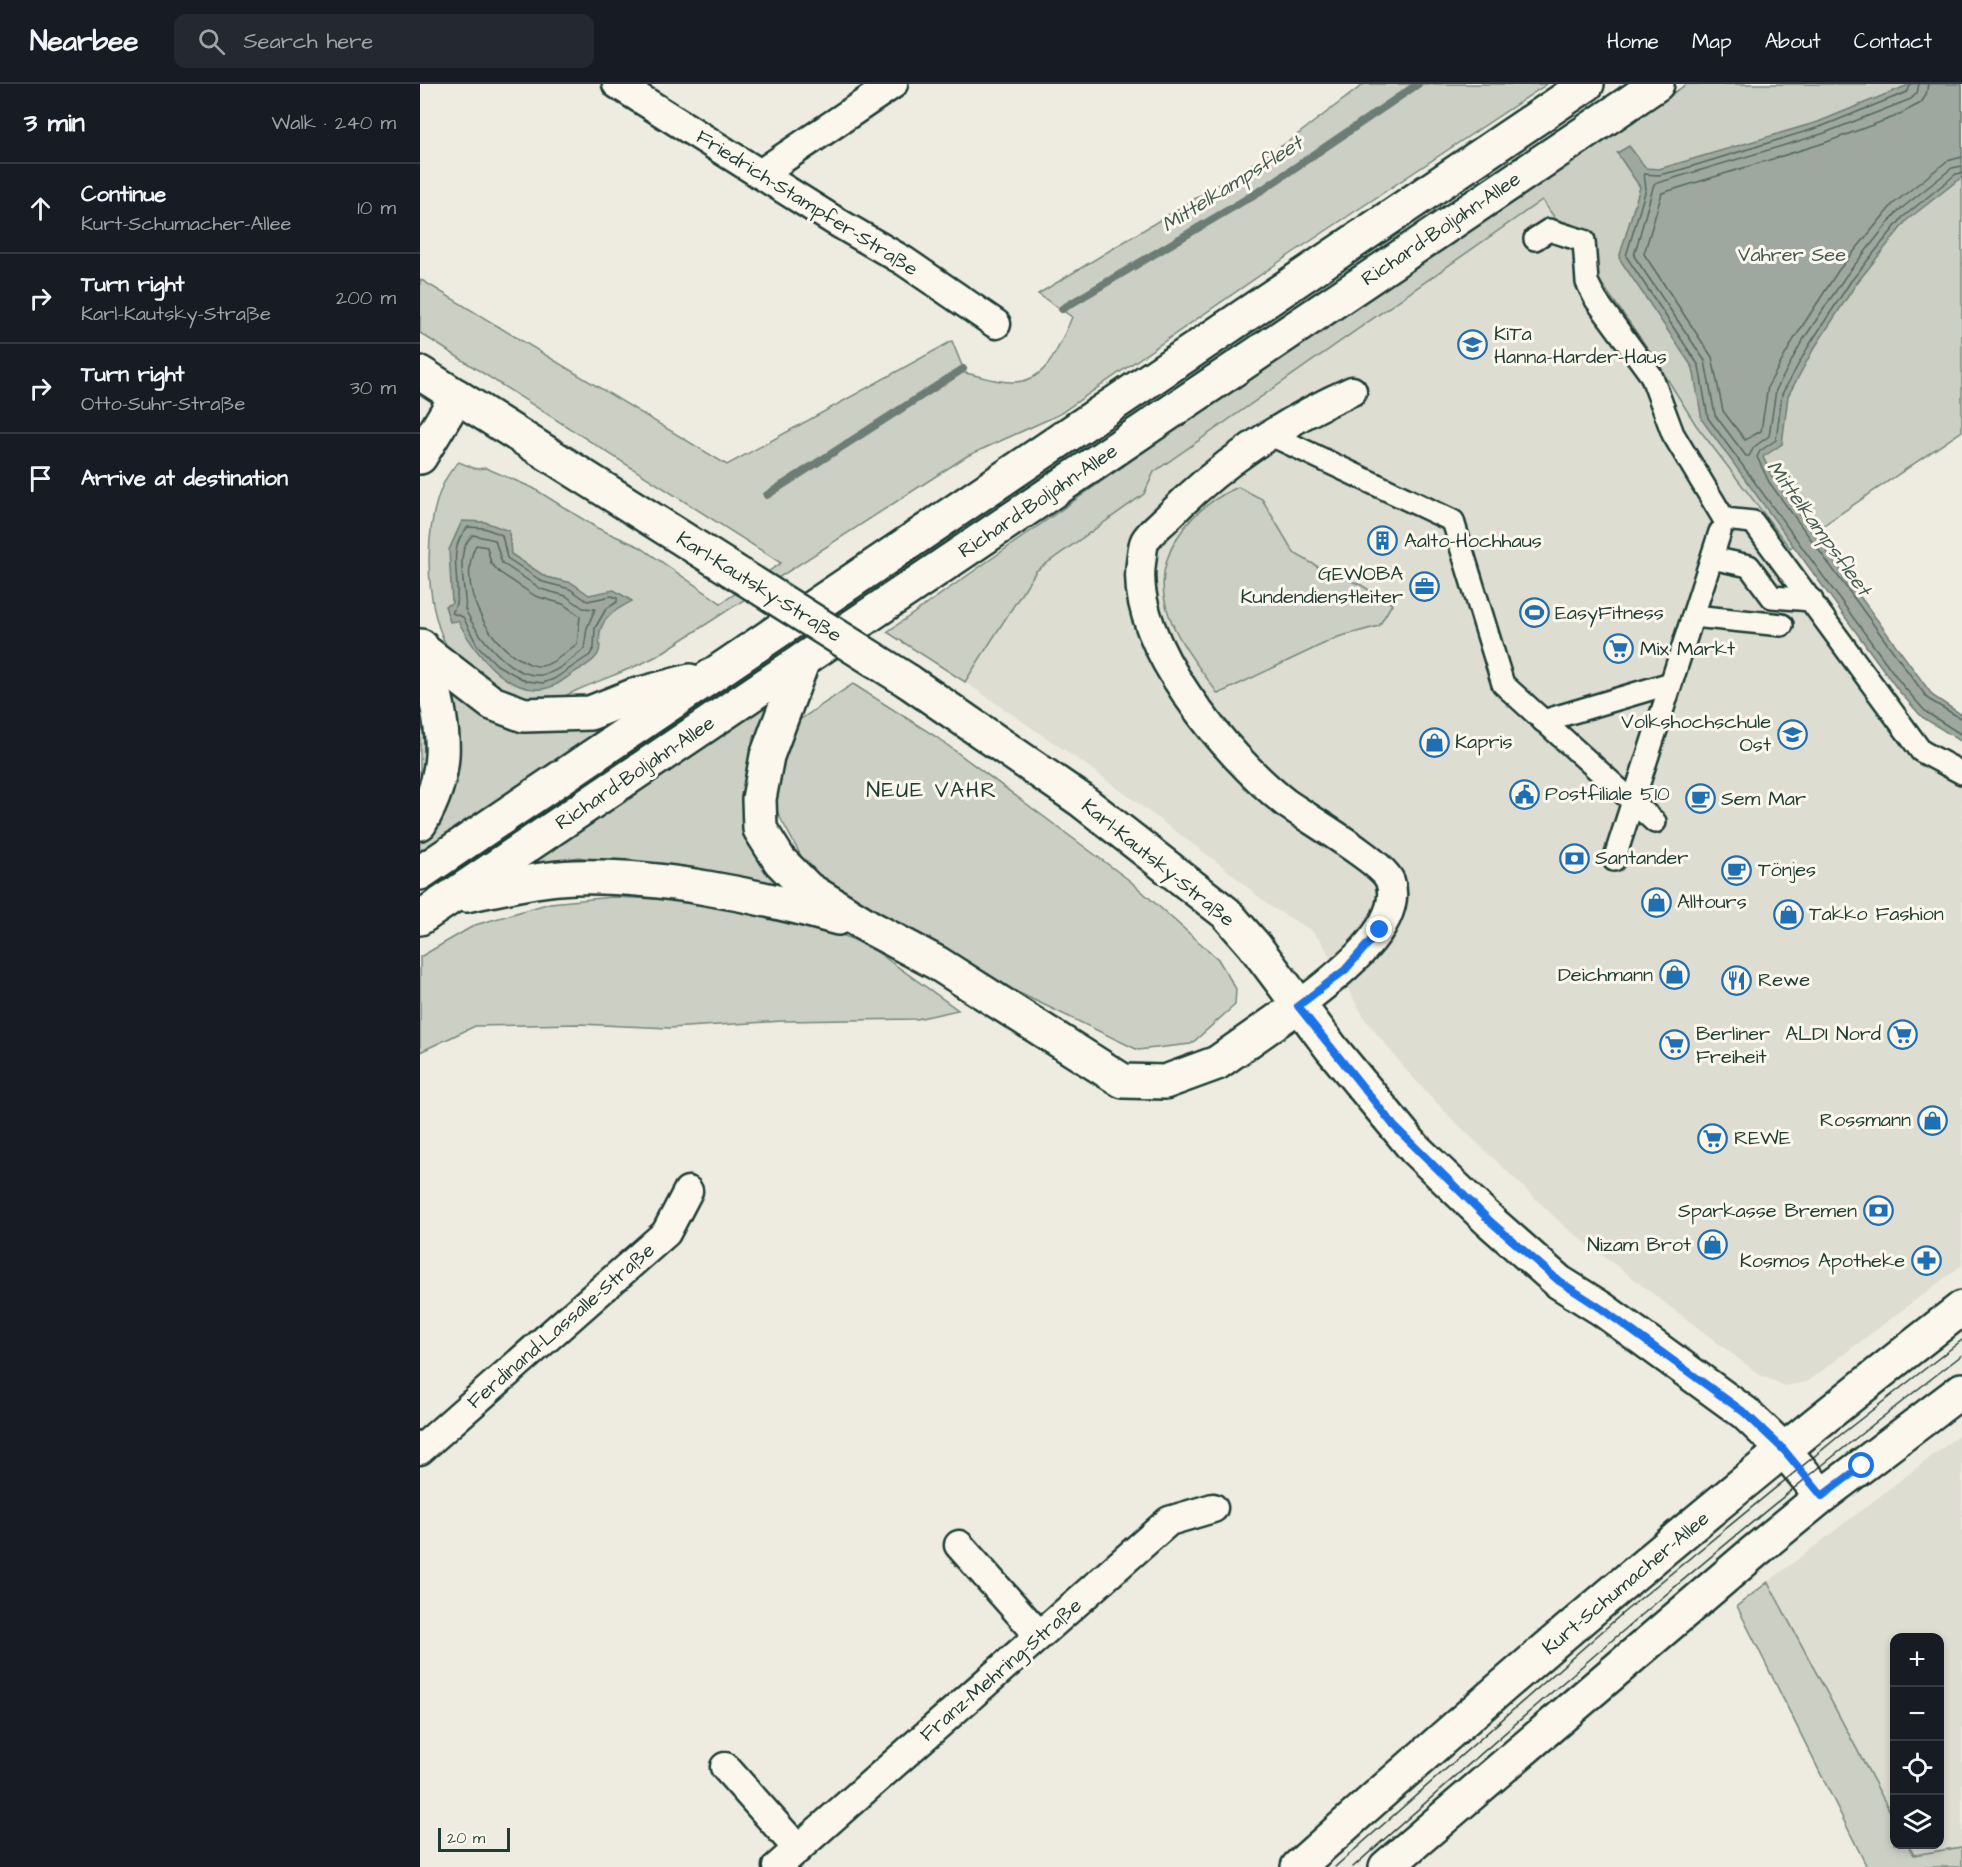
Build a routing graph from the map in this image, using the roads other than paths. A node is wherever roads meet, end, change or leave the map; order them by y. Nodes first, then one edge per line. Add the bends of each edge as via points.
1 (617, 84) edge
2 (893, 84) edge
3 (1587, 84) edge
4 (1656, 84) edge
5 (760, 174) junction
6 (1534, 240) dead end
7 (996, 324) dead end
8 (420, 373) edge
9 (1352, 391) dead end
10 (457, 396) junction
11 (1271, 435) junction
12 (420, 457) edge
13 (1720, 532) dead end
14 (1712, 558) junction
15 (1812, 600) junction
16 (1693, 616) junction
17 (1782, 625) dead end
18 (422, 647) edge
19 (802, 660) junction
20 (712, 675) junction
21 (1671, 683) junction
22 (1543, 721) junction
23 (1962, 773) edge
24 (1633, 802) junction
25 (1655, 822) dead end
26 (420, 823) edge
27 (1614, 860) dead end
28 (420, 873) edge
29 (449, 899) junction
30 (420, 918) edge
31 (871, 928) junction
32 (1298, 1006) junction
33 (688, 1191) dead end
34 (1962, 1308) edge
35 (1962, 1390) edge
36 (420, 1450) edge
37 (1784, 1450) junction
38 (1822, 1496) junction
39 (1213, 1508) dead end
40 (959, 1545) dead end
41 (1039, 1635) junction
42 (725, 1767) dead end
43 (787, 1858) edge
44 (1298, 1867) edge
45 (1386, 1867) edge

1 - 5 street, Friedrich-Stampfer-Straße
2 - 5 street
3 - 20 main road, Richard-Boljahn-Allee
4 - 19 main road, Richard-Boljahn-Allee
5 - 7 street, Friedrich-Stampfer-Straße via 904,261
6 - 15 street via 1549,230 1584,241 1587,282 1596,300 1651,375 1672,434 1724,519 1753,522
8 - 10 main road, Karl-Kautsky-Straße
9 - 11 street via 1305,412
10 - 12 main road
10 - 32 main road, Karl-Kautsky-Straße, bridge via 908,681 1081,800 1226,913
11 - 22 street via 1453,521 1503,684
11 - 32 street via 1199,485 1145,541 1139,582 1153,638 1201,713 1238,759 1286,802 1379,866 1390,881 1391,903 1380,930 1345,970
13 - 14 street
14 - 15 street via 1749,566 1772,597
14 - 16 street
15 - 23 street via 1921,751
16 - 17 street
16 - 21 street
18 - 20 main road via 492,703 524,715 590,713 633,696
18 - 26 main road via 444,745 438,780
19 - 29 main road, Richard-Boljahn-Allee
19 - 31 main road via 767,756 759,798 760,829 780,861 808,889
20 - 28 main road, Richard-Boljahn-Allee
21 - 22 street
21 - 24 street
22 - 24 street
24 - 25 street
24 - 27 street
29 - 30 main road, Richard-Boljahn-Allee
29 - 31 main road via 538,880 613,878 696,888 807,910
31 - 32 main road via 937,963 1123,1081 1165,1082 1217,1063
32 - 37 main road, Karl-Kautsky-Straße via 1394,1126 1491,1222 1559,1281 1745,1413
33 - 36 street, Ferdinand-Lassalle-Straße via 666,1233
34 - 37 main road, Kurt-Schumacher-Allee
35 - 38 main road
37 - 38 main road, Karl-Kautsky-Straße
37 - 44 main road, Kurt-Schumacher-Allee via 1608,1596
38 - 45 main road
39 - 41 street, Franz-Mehring-Straße via 1169,1521
40 - 41 street
41 - 43 street, Franz-Mehring-Straße
42 - 43 street, Franz-Mehring-Straße

